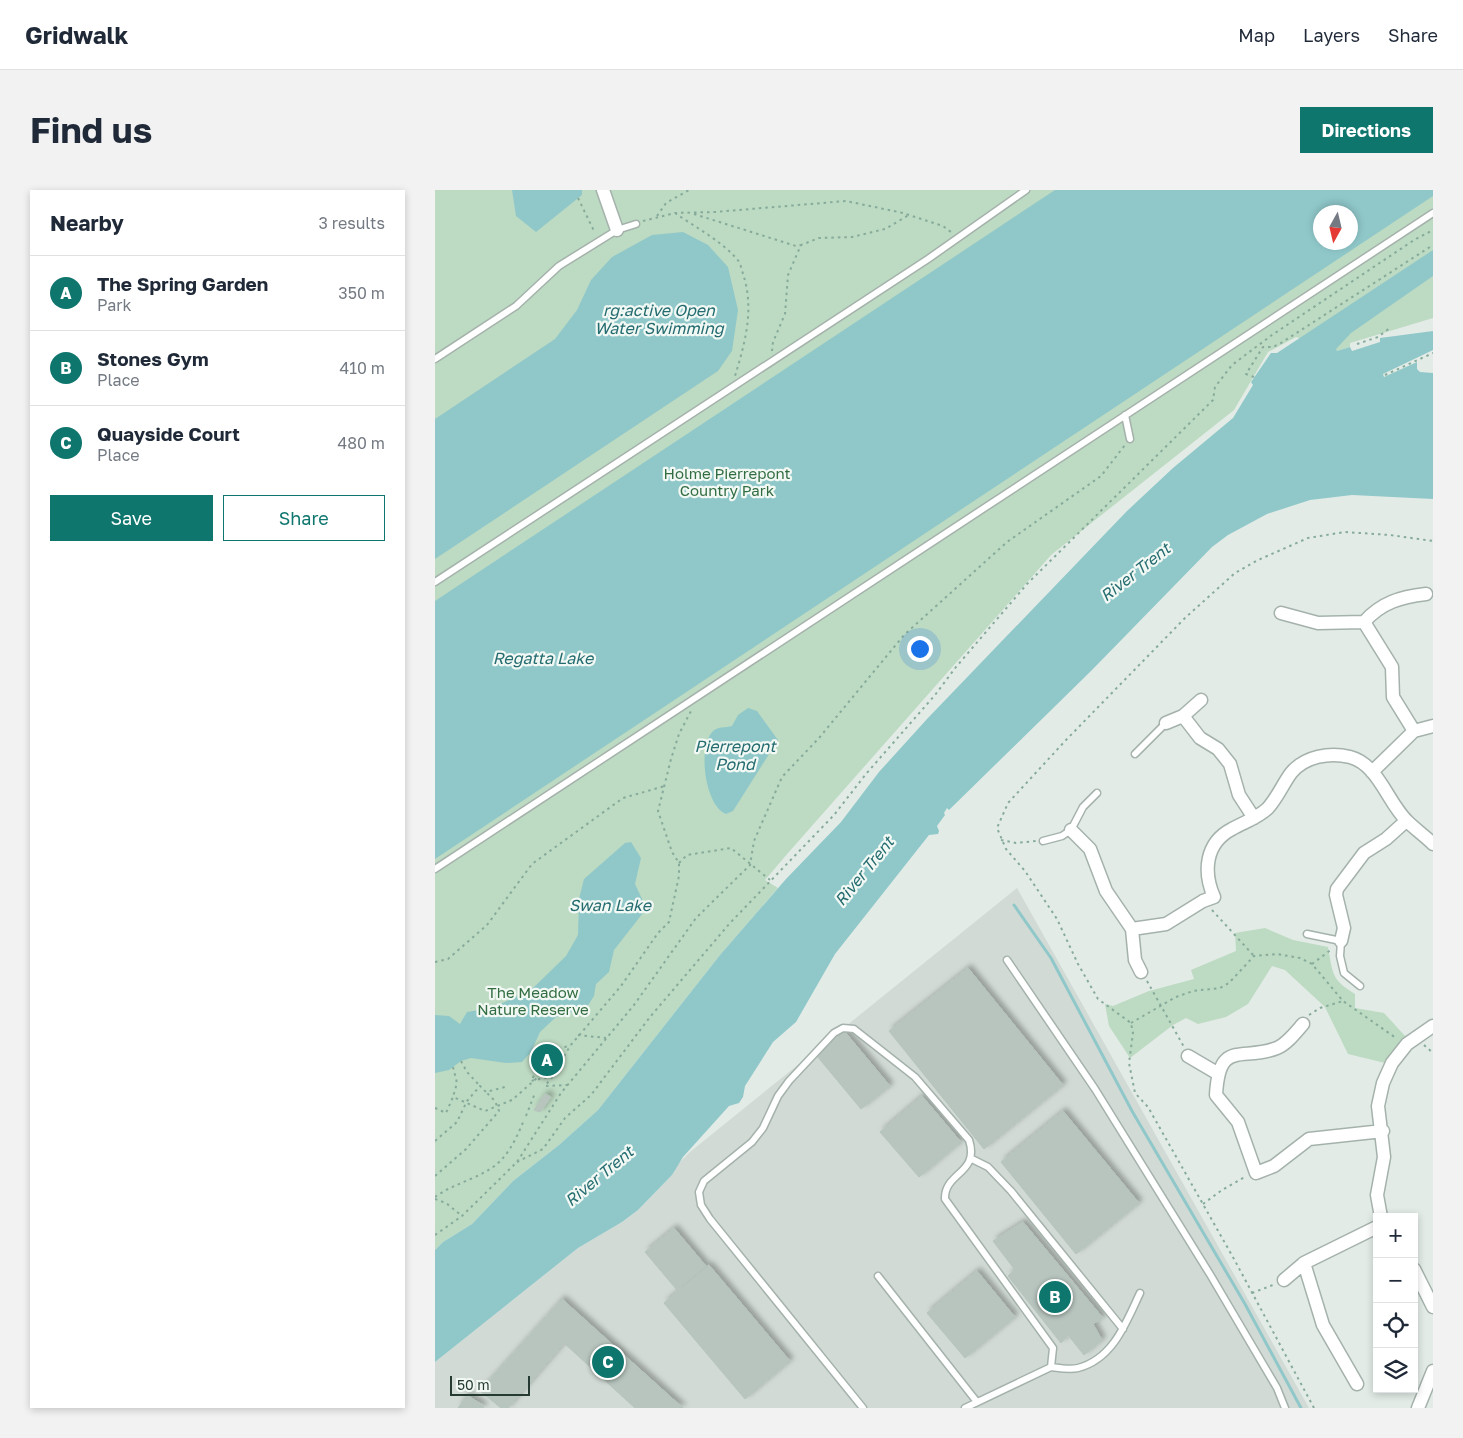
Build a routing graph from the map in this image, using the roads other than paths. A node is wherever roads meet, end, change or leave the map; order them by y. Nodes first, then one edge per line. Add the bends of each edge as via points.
1 (603, 190) edge
2 (1025, 190) edge
3 (1433, 214) edge
4 (636, 224) road end
5 (617, 230) junction
6 (435, 359) edge
7 (1125, 415) junction
8 (1130, 439) road end
9 (435, 582) edge
10 (1420, 591) dead end
11 (1281, 613) dead end
12 (1364, 622) junction
13 (1201, 700) dead end
14 (1183, 716) junction
15 (1165, 723) joint
16 (1433, 726) edge
17 (1414, 731) junction
18 (1135, 754) dead end
19 (1372, 772) junction
20 (1097, 793) dead end
21 (1253, 818) junction
22 (1406, 821) junction
23 (1071, 830) junction
24 (1043, 841) road end
25 (1433, 844) edge
26 (435, 869) edge
27 (1132, 930) junction
28 (1307, 934) dead end
29 (1341, 941) junction
30 (1007, 960) dead end
31 (1141, 972) road end
32 (1360, 986) dead end
33 (1303, 1024) road end
34 (1433, 1026) edge
35 (1188, 1056) road end
36 (1217, 1073) junction
37 (1383, 1131) junction
38 (972, 1159) junction
39 (1380, 1213) edge
40 (1373, 1229) edge
41 (1304, 1263) junction
42 (878, 1276) dead end
43 (1418, 1277) edge
44 (1284, 1280) road end
45 (1140, 1293) dead end
46 (1433, 1307) edge
47 (1123, 1329) junction
48 (1051, 1367) junction
49 (1433, 1371) edge
50 (1357, 1384) dead end
51 (977, 1402) junction
52 (863, 1408) edge
53 (965, 1408) edge
54 (1285, 1408) edge
55 (1418, 1408) edge

1 - 5 street
2 - 9 lane via 929,259
3 - 7 lane
4 - 5 lane
5 - 6 lane via 559,266 516,306
7 - 8 lane
7 - 26 lane
10 - 12 street via 1375,609
11 - 12 street via 1318,623
12 - 17 street via 1392,667 1393,697
13 - 14 street
14 - 15 street
14 - 21 street via 1200,738 1218,749 1230,764 1239,795
15 - 18 lane
16 - 17 street
17 - 19 street
19 - 21 street via 1352,758 1330,754 1307,760 1292,772 1268,808
19 - 22 street
20 - 23 lane via 1083,807
21 - 27 street via 1230,829 1211,849 1207,864 1208,899 1166,924
22 - 25 street
22 - 29 street via 1363,853 1337,889 1344,928
23 - 24 lane
23 - 27 street via 1090,849 1107,891
27 - 31 street via 1135,960
28 - 29 lane
29 - 32 lane via 1344,973
30 - 54 lane via 1095,1089 1211,1276 1277,1388
33 - 36 street via 1280,1047 1234,1055
34 - 37 street via 1407,1044 1392,1063 1378,1106
35 - 36 street
36 - 37 street via 1216,1095 1238,1122 1256,1172 1274,1166 1309,1139
37 - 39 street via 1384,1158 1377,1195
38 - 47 lane via 988,1167 1011,1191
38 - 48 lane via 947,1187 945,1199 1053,1348
38 - 52 lane via 969,1140 926,1088 860,1034 843,1028 834,1033 789,1081 752,1142 703,1181 699,1192 701,1205 710,1219
40 - 41 street
41 - 44 street
41 - 50 street via 1323,1325
42 - 51 lane
43 - 46 street
45 - 47 lane
47 - 48 lane via 1091,1363 1076,1369
48 - 51 lane
49 - 55 street
51 - 53 lane

